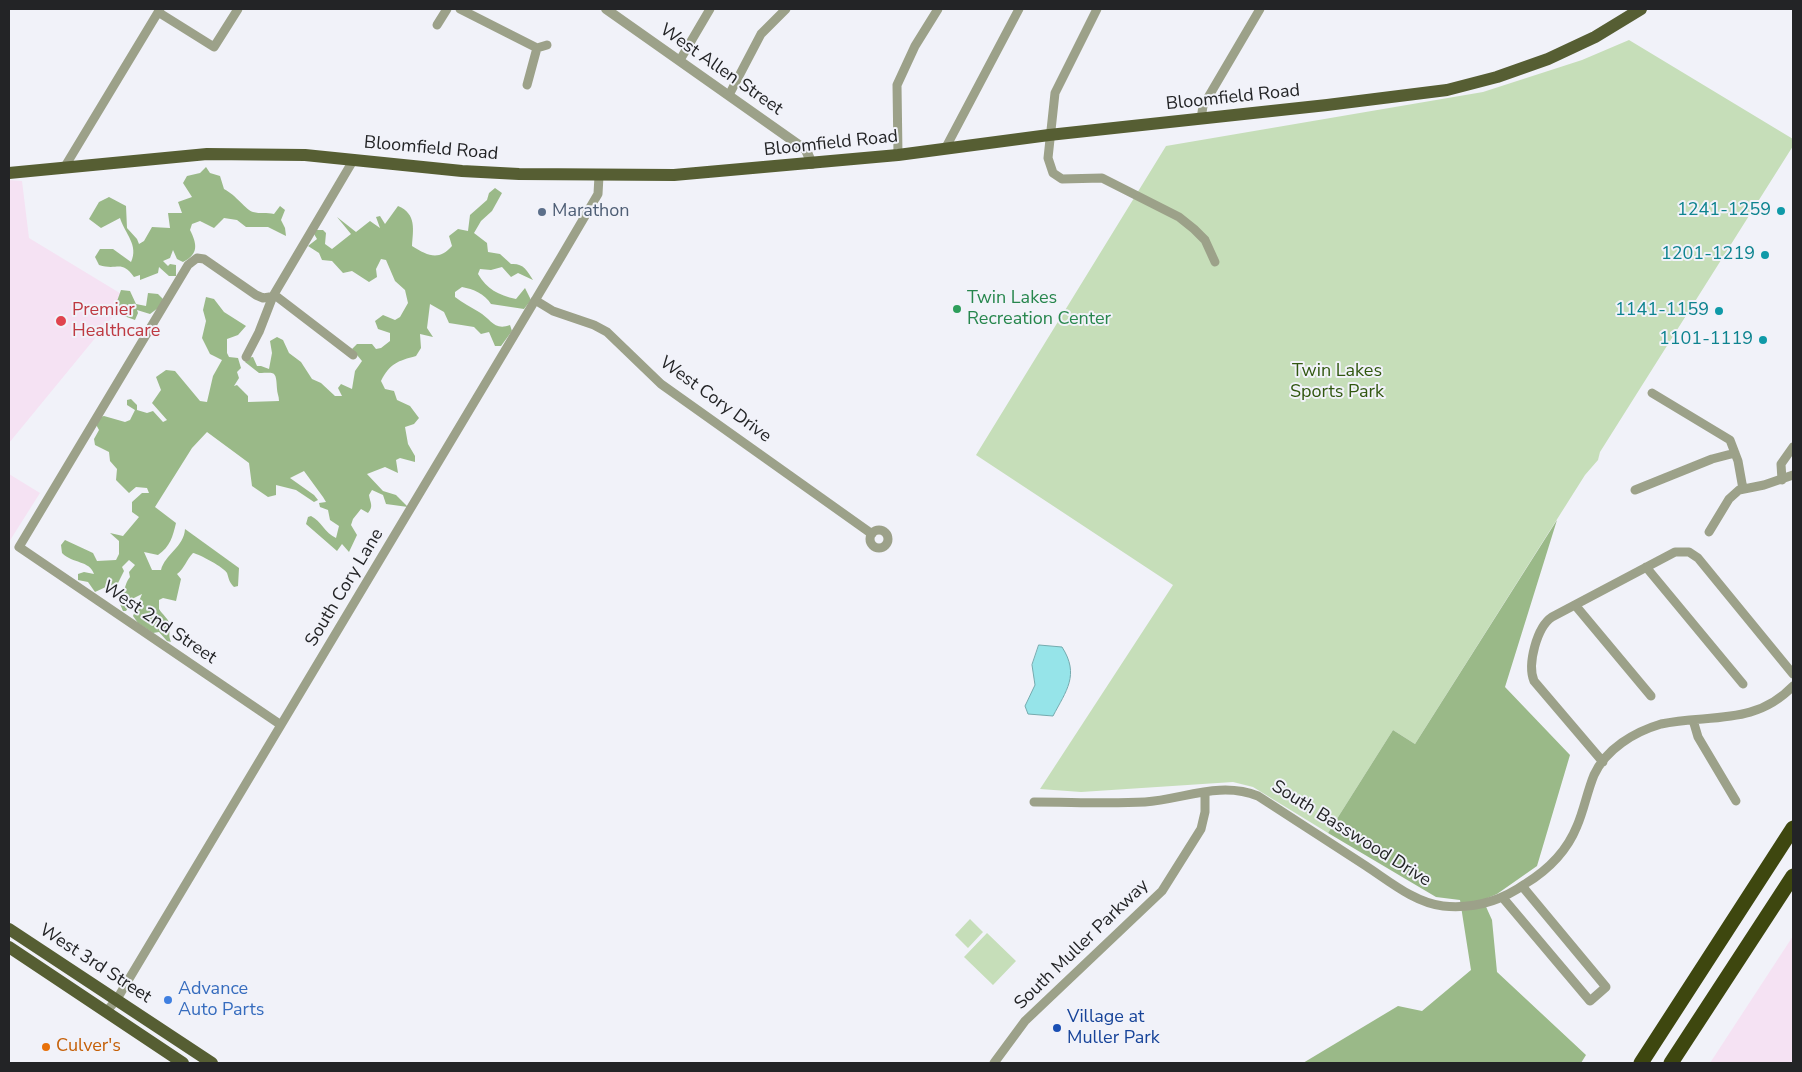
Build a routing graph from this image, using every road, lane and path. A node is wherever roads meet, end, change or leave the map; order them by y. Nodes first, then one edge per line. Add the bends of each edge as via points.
1 (238, 9) edge
2 (447, 9) edge
3 (460, 9) edge
4 (606, 9) edge
5 (710, 9) edge
6 (786, 9) edge
7 (938, 9) edge
8 (1019, 9) edge
9 (1097, 9) edge
10 (1260, 9) edge
11 (1652, 9) edge
12 (159, 10) edge
13 (1640, 10) edge
14 (437, 25) dead end
15 (547, 45) dead end
16 (537, 48) junction
17 (680, 60) junction
18 (527, 85) dead end
19 (729, 95) junction
20 (1201, 119) junction
21 (1050, 135) junction
22 (944, 149) junction
23 (898, 155) junction
24 (354, 160) junction
25 (812, 164) junction
26 (64, 168) junction
27 (9, 173) edge
28 (599, 176) junction
29 (1215, 262) dead end
30 (273, 296) junction
31 (535, 300) junction
32 (353, 355) dead end
33 (246, 357) dead end
34 (1652, 393) dead end
35 (1793, 447) edge
36 (1736, 453) junction
37 (1793, 475) edge
38 (1782, 480) junction
39 (1743, 489) junction
40 (1635, 490) dead end
41 (1709, 532) dead end
42 (872, 534) dead end
43 (1646, 567) junction
44 (1575, 605) junction
45 (1793, 674) edge
46 (1743, 684) dead end
47 (1793, 686) edge
48 (1651, 696) dead end
49 (1693, 720) junction
50 (281, 725) junction
51 (1603, 762) junction
52 (1204, 792) junction
53 (1736, 801) dead end
54 (1034, 802) dead end
55 (1793, 828) edge
56 (1793, 876) edge
57 (1522, 886) junction
58 (1503, 898) junction
59 (9, 928) edge
60 (9, 947) edge
61 (116, 999) junction
62 (106, 1012) junction
63 (183, 1063) edge
64 (212, 1063) edge
65 (994, 1063) edge
66 (1641, 1063) edge
67 (1671, 1063) edge

1 - 12 street via 214,48
2 - 14 street
3 - 16 street
4 - 17 street, West Allen Street
5 - 17 street
6 - 19 street via 761,34
7 - 23 street via 900,76 896,97
8 - 22 street
9 - 21 street via 1055,93
10 - 20 street via 1203,106
11 - 13 main road, Bloomfield Road via 1647,12
12 - 26 street
13 - 20 main road, Bloomfield Road via 1575,47 1483,81 1411,96
15 - 16 street
16 - 18 street
17 - 19 street, West Allen Street
19 - 25 street, West Allen Street via 806,150
20 - 21 main road, Bloomfield Road
21 - 22 main road, Bloomfield Road
21 - 29 street via 1049,164 1056,176 1068,180 1092,176 1102,178 1178,218 1205,240
22 - 23 main road, Bloomfield Road
23 - 25 main road, Bloomfield Road
24 - 26 main road, Bloomfield Road via 302,155 207,154
24 - 28 main road, Bloomfield Road via 462,171
24 - 30 street
25 - 28 main road, Bloomfield Road via 674,175
26 - 27 main road, Bloomfield Road
28 - 31 street, South Cory Lane via 598,194
30 - 32 street
30 - 33 street
30 - 50 street, West 2nd Street via 263,298 256,295 204,259 197,258 188,265 19,547
31 - 42 street, West Cory Drive via 553,311 607,332 661,384
31 - 50 street, South Cory Lane
34 - 36 street via 1726,437
35 - 38 street via 1781,464
36 - 39 street
36 - 40 street via 1712,459
37 - 38 street
38 - 39 street
39 - 41 street via 1729,499
43 - 44 street
43 - 45 street via 1675,552 1694,554
43 - 46 street
44 - 48 street
44 - 51 street via 1548,620 1540,630 1532,677
47 - 49 street, South Basswood Drive via 1777,700 1748,714
49 - 51 street, South Basswood Drive via 1647,728 1626,739
49 - 53 street via 1698,737
50 - 61 street, South Cory Lane
51 - 57 street, South Basswood Drive via 1594,774 1577,827 1560,855 1546,870
52 - 54 street, South Basswood Drive via 1146,802
52 - 58 street, South Basswood Drive via 1239,790 1258,796 1399,888 1441,906 1482,904
52 - 65 street, South Muller Parkway via 1205,812 1201,829 1162,891 1025,1021
55 - 66 highway
56 - 67 highway
57 - 58 street, South Basswood Drive
57 - 58 street via 1606,987 1590,1001
59 - 61 main road, West 3rd Street
60 - 62 main road, West 3rd Street
61 - 62 street, South Cory Lane
61 - 64 main road, West 3rd Street
62 - 63 main road, West 3rd Street

